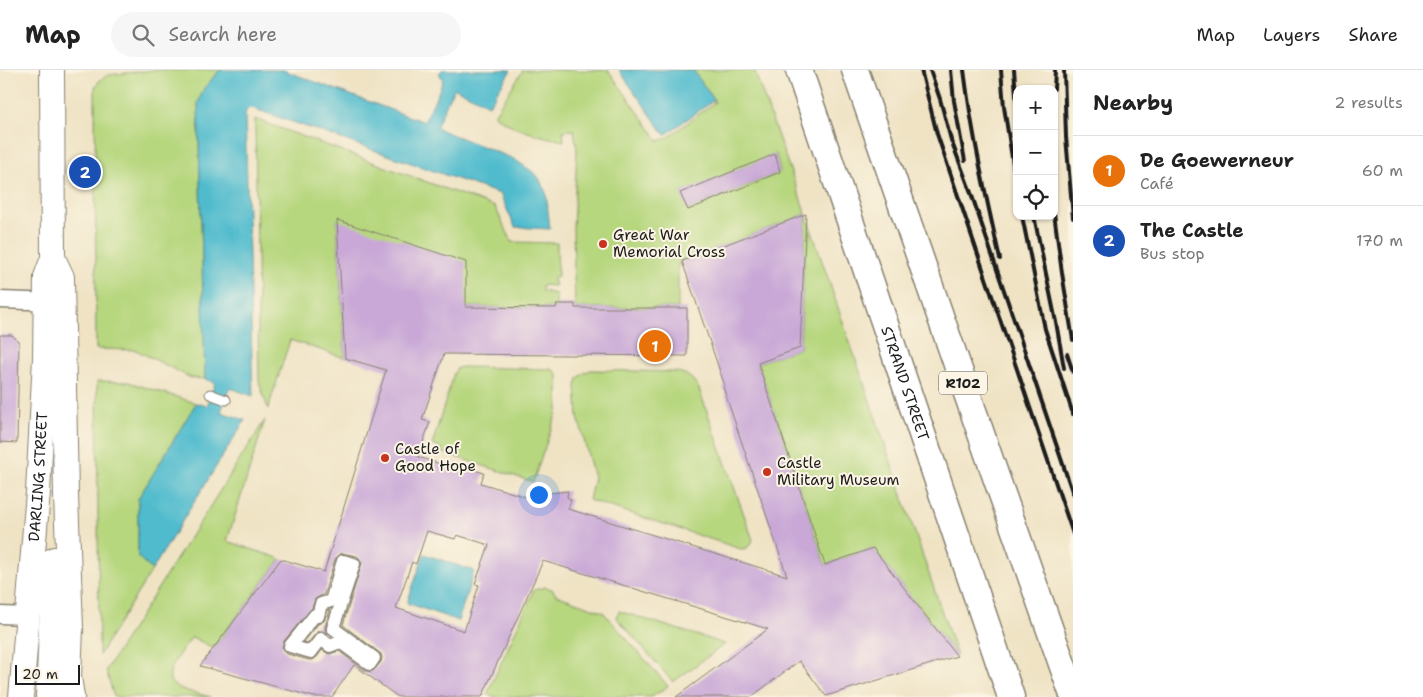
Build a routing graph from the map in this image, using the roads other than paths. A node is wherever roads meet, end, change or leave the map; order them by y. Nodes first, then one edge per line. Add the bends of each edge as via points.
1 (52, 70) edge
2 (799, 70) edge
3 (855, 70) edge
4 (0, 300) edge
5 (54, 302) junction
6 (210, 394) dead end
7 (226, 400) dead end
8 (66, 496) junction
9 (0, 615) edge
10 (27, 616) junction
11 (374, 658) joint
12 (1073, 695) edge
13 (21, 697) edge
14 (48, 697) edge
15 (72, 697) edge
16 (1011, 697) edge

1 - 5 main road, DARLING STREET via 53,258 46,277
2 - 16 main road, STRAND STREET
3 - 12 main road, R102
4 - 5 street
5 - 8 main road, DARLING STREET
5 - 10 main road, DARLING STREET via 44,358 38,492
6 - 7 lane
8 - 14 main road via 54,559
8 - 15 main road, DARLING STREET
9 - 10 street
10 - 13 main road, DARLING STREET
11 - 11 street via 333,628 354,564 343,561 331,601 321,604 318,616 315,615 290,646 311,652 320,639 330,646 340,642 370,664

